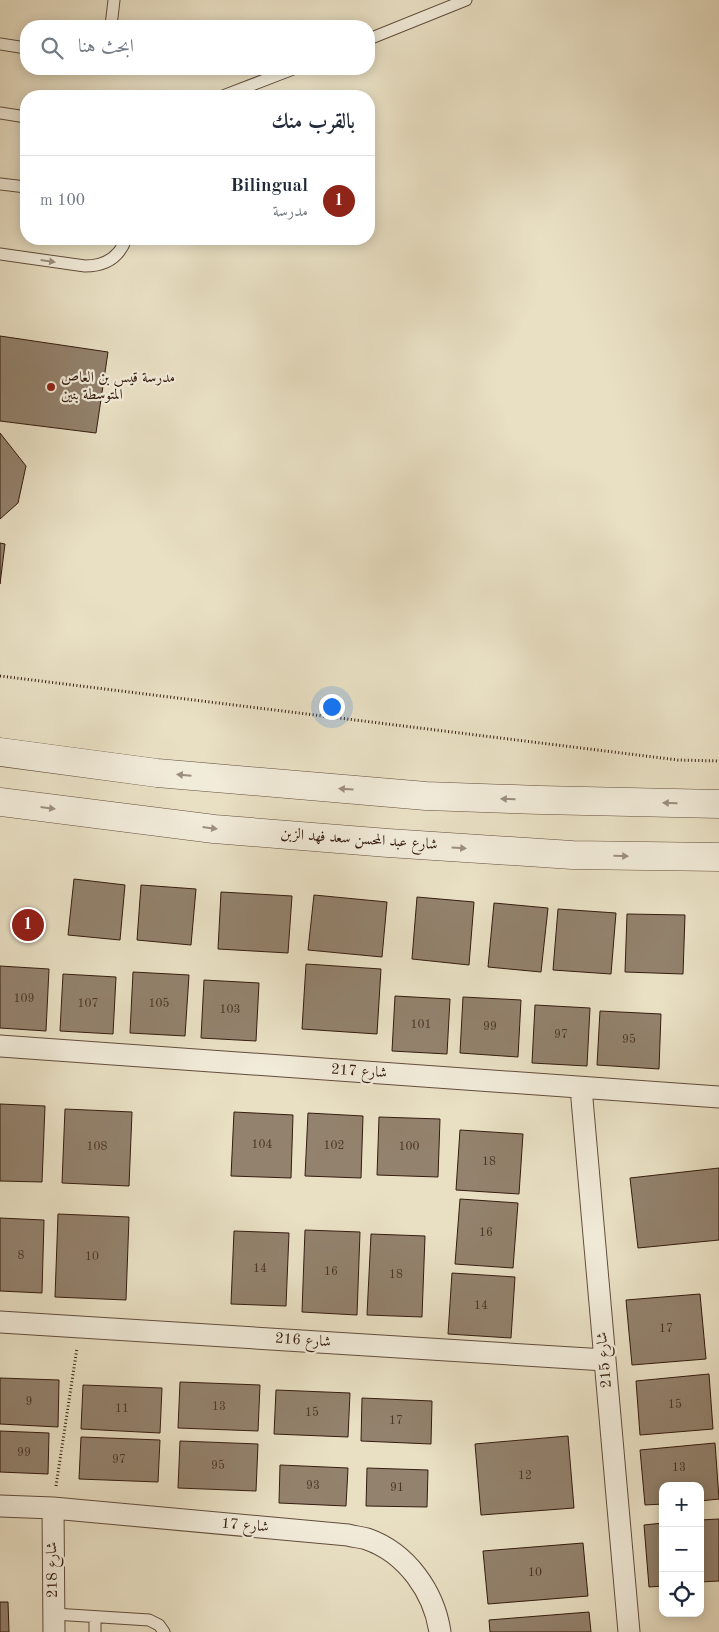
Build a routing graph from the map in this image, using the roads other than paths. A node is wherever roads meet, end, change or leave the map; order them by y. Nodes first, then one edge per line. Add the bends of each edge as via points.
1 (114, 0) edge
2 (466, 0) edge
3 (112, 20) edge
4 (375, 36) edge
5 (0, 44) edge
6 (20, 47) edge
7 (277, 75) edge
8 (239, 90) edge
9 (0, 113) edge
10 (20, 116) edge
11 (0, 184) edge
12 (20, 186) edge
13 (124, 245) edge
14 (0, 254) edge
15 (0, 752) edge
16 (0, 802) edge
17 (719, 804) edge
18 (719, 857) edge
19 (0, 1046) edge
20 (581, 1088) junction
21 (719, 1097) edge
22 (0, 1322) edge
23 (605, 1360) junction
24 (0, 1506) edge
25 (53, 1508) junction
26 (95, 1617) junction
27 (54, 1623) edge
28 (95, 1632) edge
29 (164, 1632) edge
30 (440, 1632) edge
31 (629, 1632) edge

1 - 3 lane
2 - 4 lane
5 - 6 lane
7 - 8 lane
9 - 10 lane
11 - 12 lane
14 -> 13 lane via 96,266 107,263
17 -> 15 street via 426,796 157,773
16 -> 18 street, شارع عبد المحسن سعد فهد الزبن via 214,829 388,843 572,855
19 - 20 street, شارع 217
20 - 21 street, شارع 217
20 - 23 street, شارع 215
22 - 23 street, شارع 216
23 - 31 street, شارع 215
24 - 25 street, شارع 17
25 - 27 street, شارع 218
25 - 30 street, شارع 17 via 338,1534 367,1540 385,1548 416,1574 435,1609
26 - 27 lane
26 - 28 lane
26 - 29 lane via 148,1620 159,1625

